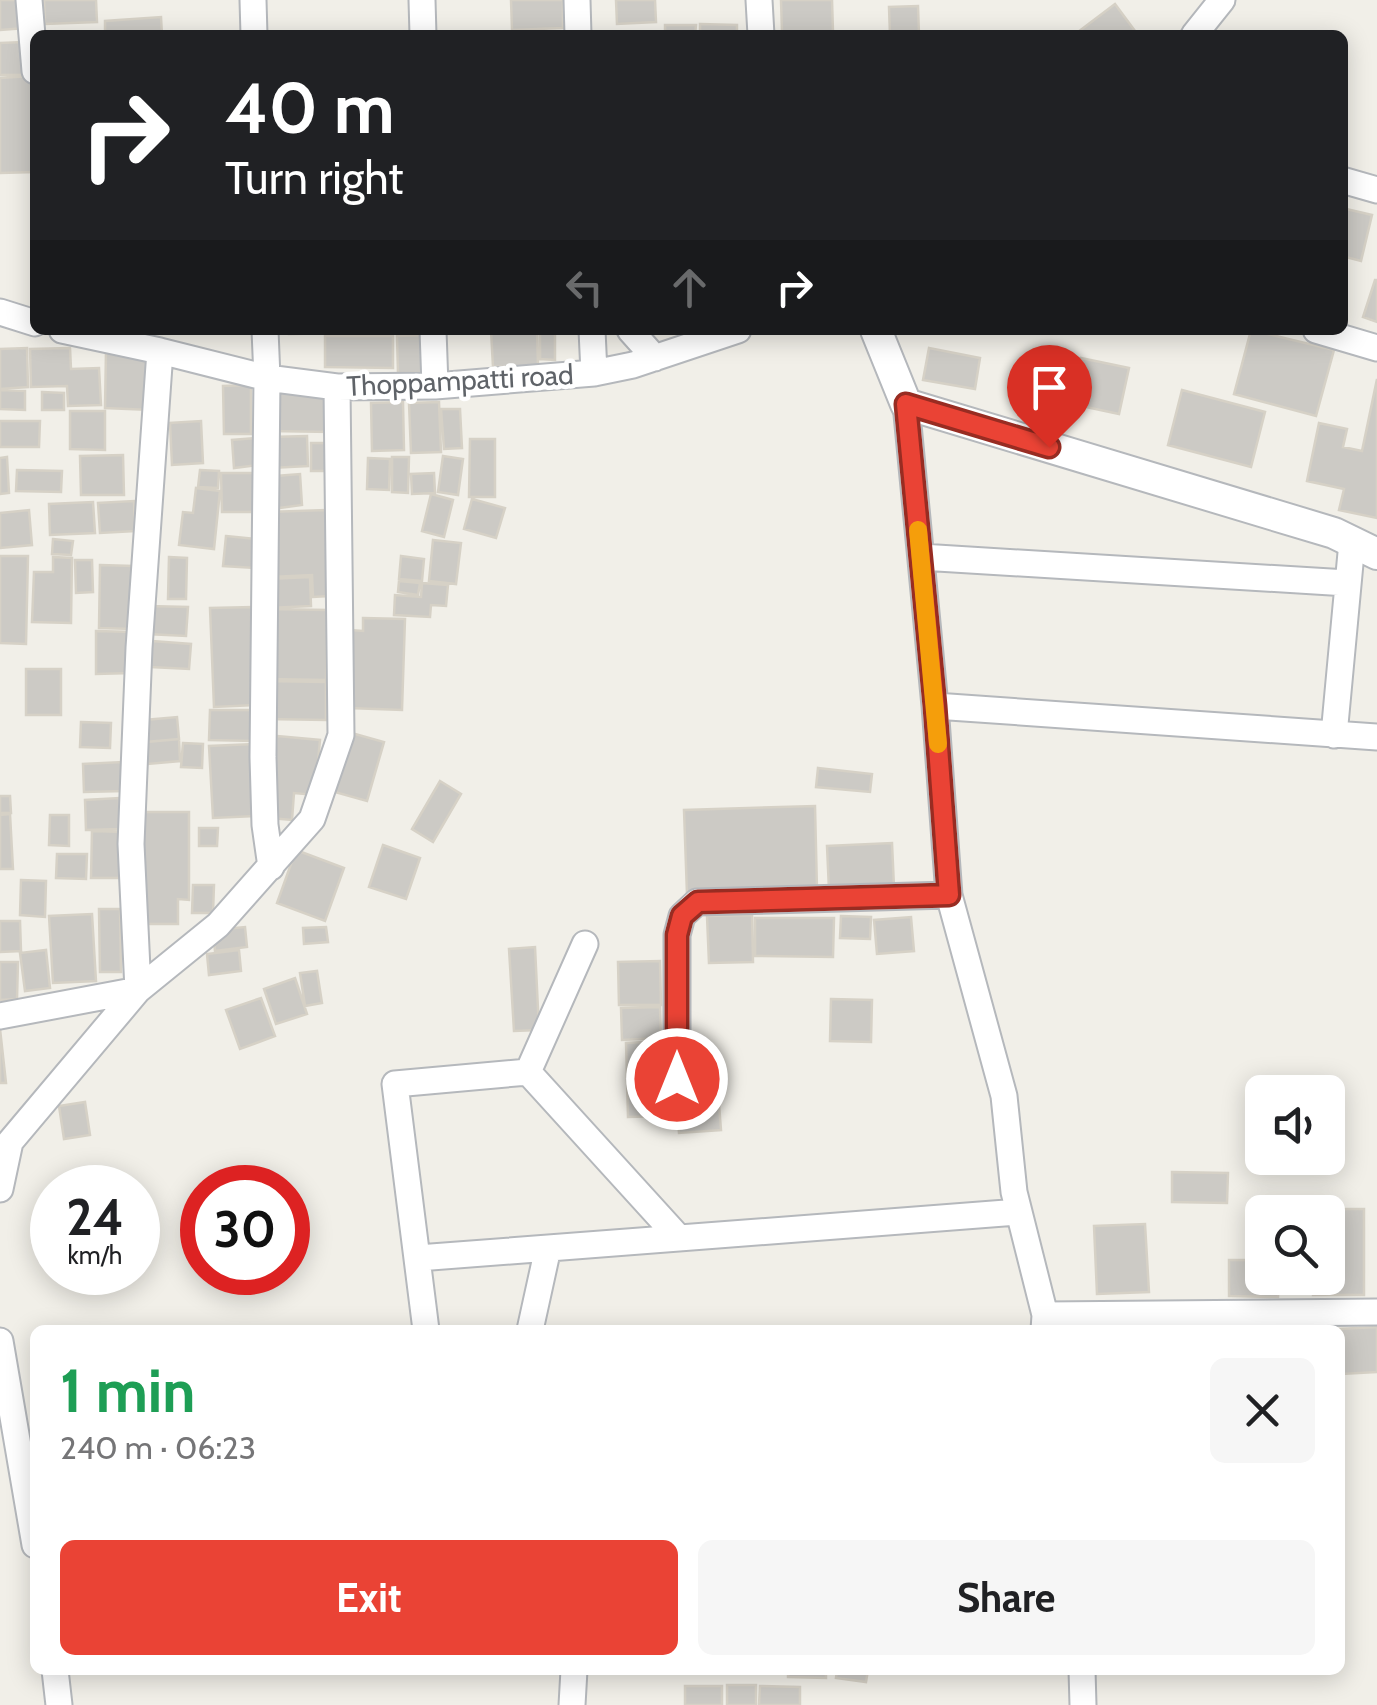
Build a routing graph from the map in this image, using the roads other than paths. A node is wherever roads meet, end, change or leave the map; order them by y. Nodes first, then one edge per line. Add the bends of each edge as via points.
1 (29, 0) edge
2 (253, 0) edge
3 (422, 0) edge
4 (577, 0) edge
5 (759, 0) edge
6 (1222, 0) edge
7 (32, 30) edge
8 (254, 30) edge
9 (423, 30) edge
10 (578, 30) edge
11 (761, 30) edge
12 (1198, 30) edge
13 (1348, 182) edge
14 (1377, 190) edge
15 (0, 312) edge
16 (30, 321) edge
17 (85, 335) edge
18 (265, 335) edge
19 (433, 335) edge
20 (592, 335) edge
21 (634, 335) edge
22 (723, 335) edge
23 (878, 335) edge
24 (1333, 335) edge
25 (1377, 348) edge
26 (160, 351) junction
27 (655, 358) junction
28 (594, 372) junction
29 (267, 378) junction
30 (435, 386) junction
31 (337, 387) junction
32 (906, 404) junction
33 (1364, 548) edge
34 (920, 557) junction
35 (1347, 583) junction
36 (935, 706) junction
37 (1334, 735) junction
38 (1377, 738) edge
39 (271, 867) junction
40 (949, 895) junction
41 (585, 944) dead end
42 (138, 990) junction
43 (0, 1016) edge
44 (528, 1072) junction
45 (677, 1079) dead end
46 (0, 1188) edge
47 (1018, 1212) junction
48 (679, 1238) junction
49 (548, 1248) junction
50 (418, 1258) junction
51 (1377, 1312) edge
52 (1044, 1322) edge
53 (425, 1325) edge
54 (531, 1325) edge
55 (0, 1341) edge
56 (30, 1517) edge
57 (55, 1675) edge
58 (574, 1675) edge
59 (1082, 1675) edge
60 (60, 1705) edge
61 (572, 1705) edge
62 (1082, 1705) edge

1 - 7 street
2 - 8 street
3 - 9 street
4 - 10 street
5 - 11 street
6 - 12 street
13 - 14 street
15 - 16 street
17 - 26 street, Thoppampatti road
18 - 29 street
19 - 30 street
20 - 28 street
21 - 27 street
22 - 27 street, Thoppampatti road
23 - 32 street
24 - 25 street
26 - 29 street, Thoppampatti road
26 - 42 street via 131,844
27 - 28 street, Thoppampatti road
28 - 30 street, Thoppampatti road
29 - 31 street, Thoppampatti road
29 - 39 street via 263,757
30 - 31 street, Thoppampatti road
31 - 39 street via 341,735 312,819
32 - 33 street via 1316,527
32 - 34 street
33 - 35 street
34 - 35 street
34 - 36 street
35 - 37 street
36 - 37 street
36 - 40 street
37 - 38 street
39 - 42 street via 218,925
40 - 45 street via 698,902 682,916 677,935
40 - 47 street via 1004,1096
41 - 44 street
42 - 43 street
42 - 46 street via 10,1142
44 - 48 street
44 - 50 street via 395,1084
47 - 48 street
47 - 52 street
48 - 49 street
49 - 50 street
49 - 54 street
50 - 53 street
51 - 52 street
55 - 56 street
57 - 60 street
58 - 61 street
59 - 62 street

